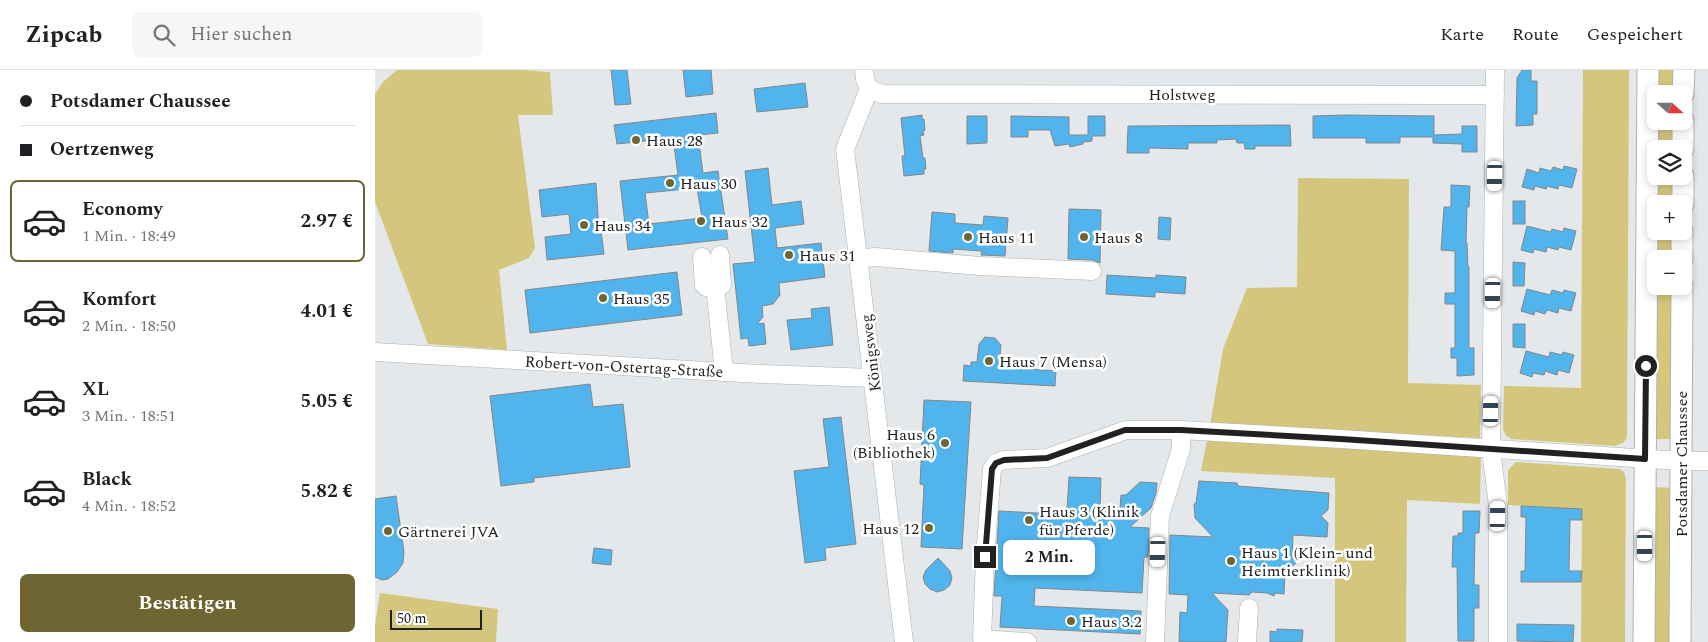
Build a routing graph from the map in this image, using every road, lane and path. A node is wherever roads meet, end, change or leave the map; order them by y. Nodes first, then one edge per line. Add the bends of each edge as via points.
1 (864, 70) edge
2 (1495, 70) edge
3 (1648, 70) edge
4 (1683, 70) edge
5 (1683, 85) edge
6 (869, 90) junction
7 (1495, 95) junction
8 (720, 255) dead end
9 (702, 257) dead end
10 (859, 259) junction
11 (1092, 272) dead end
12 (715, 286) junction
13 (1682, 295) edge
14 (375, 352) edge
15 (725, 372) junction
16 (873, 378) junction
17 (1181, 430) junction
18 (1491, 450) junction
19 (1645, 459) junction
20 (1708, 460) edge
21 (1681, 462) junction
22 (1249, 608) dead end
23 (903, 642) edge
24 (1027, 642) edge
25 (1155, 642) edge
26 (1247, 642) edge
27 (1499, 642) edge
28 (1644, 642) edge
29 (1679, 642) edge

1 - 6 street
2 - 7 street
3 - 19 main road
4 - 5 main road
6 - 7 street, Holstweg via 881,94
6 - 10 street, Königsweg via 845,149
7 - 18 street
8 - 12 street via 722,283
9 - 12 street via 704,285
10 - 11 street via 875,257
10 - 16 street, Königsweg
12 - 15 street
13 - 21 main road, Potsdamer Chaussee
14 - 15 street, Robert-von-Ostertag-Straße
15 - 16 street, Robert-von-Ostertag-Straße
16 - 23 street, Königsweg
17 - 18 street
17 - 24 street via 1125,430 1047,458 996,463 991,478 981,639
17 - 25 street via 1181,449 1160,516
18 - 19 street
18 - 27 street via 1499,505
19 - 21 street
19 - 28 main road
20 - 21 street
21 - 29 main road, Potsdamer Chaussee
22 - 26 street

